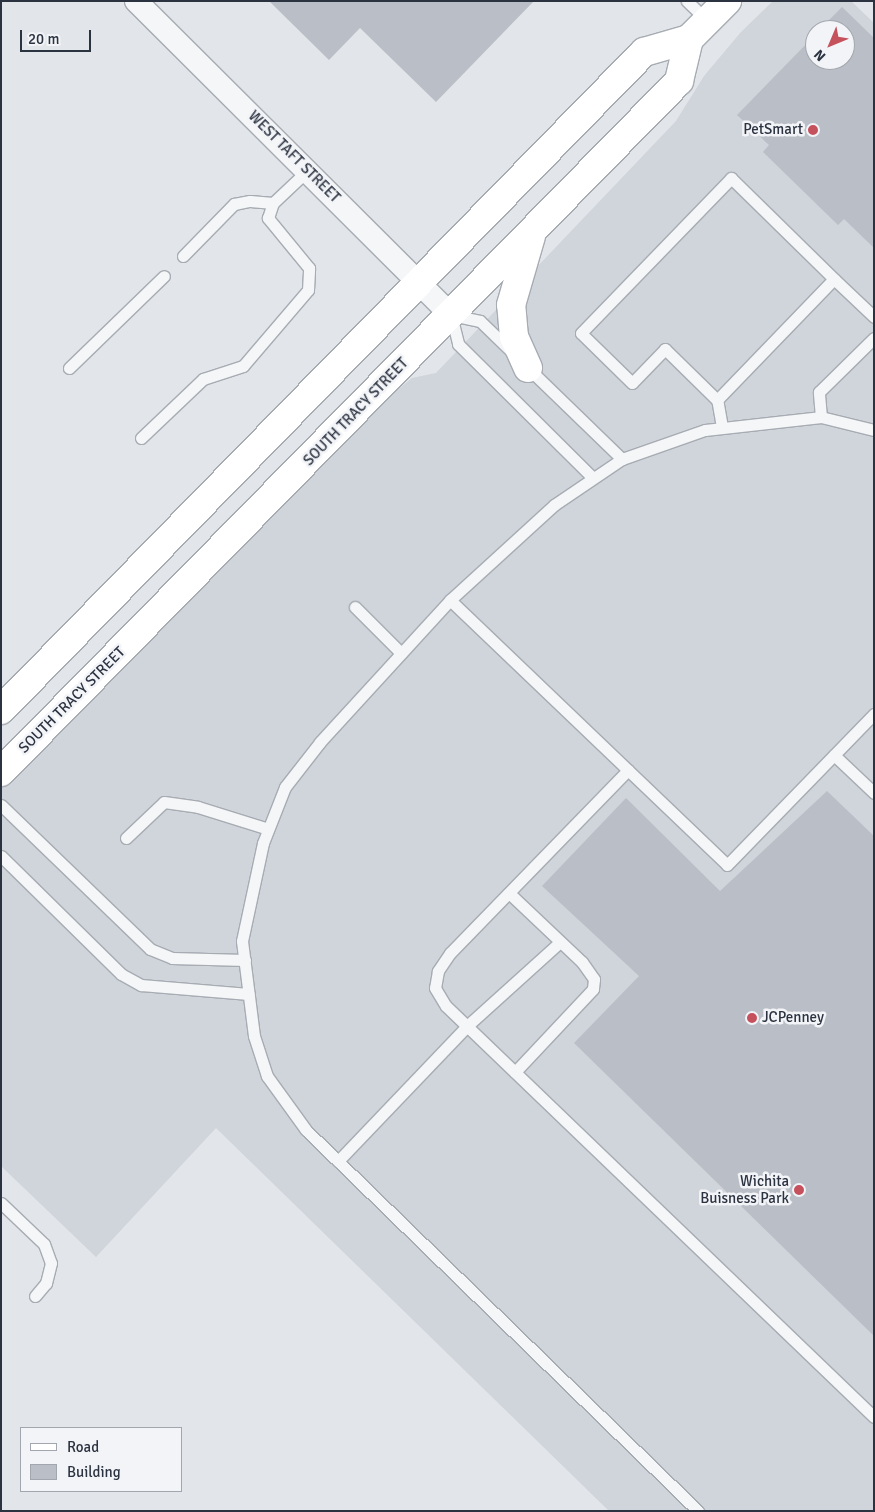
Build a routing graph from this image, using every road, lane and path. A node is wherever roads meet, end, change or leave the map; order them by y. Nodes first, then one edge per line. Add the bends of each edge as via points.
1 (136, 1) edge
2 (687, 1) edge
3 (727, 1) edge
4 (698, 30) junction
5 (308, 170) junction
6 (273, 203) junction
7 (533, 231) junction
8 (182, 256) dead end
9 (164, 276) dead end
10 (834, 279) junction
11 (418, 284) junction
12 (451, 315) junction
13 (874, 317) edge
14 (874, 338) edge
15 (69, 368) dead end
16 (528, 368) junction
17 (716, 400) junction
18 (821, 417) junction
19 (722, 427) junction
20 (874, 430) edge
21 (141, 438) dead end
22 (622, 459) junction
23 (592, 477) junction
24 (450, 600) junction
25 (354, 607) dead end
26 (401, 653) junction
27 (1, 710) edge
28 (874, 714) edge
29 (834, 755) junction
30 (628, 770) junction
31 (1, 772) edge
32 (874, 793) edge
33 (1, 805) edge
34 (268, 829) junction
35 (126, 838) dead end
36 (1, 856) edge
37 (509, 893) junction
38 (560, 942) junction
39 (245, 960) junction
40 (249, 994) junction
41 (467, 1026) junction
42 (516, 1072) junction
43 (338, 1161) junction
44 (1, 1203) edge
45 (36, 1296) dead end
46 (874, 1417) edge
47 (698, 1511) edge

1 - 5 street, WEST TAFT STREET
2 - 4 lane
3 - 4 street
4 - 7 street, SOUTH TRACY STREET via 679,81
4 - 11 street via 644,52
5 - 6 lane
5 - 11 street, WEST TAFT STREET
6 - 8 lane via 250,201 234,204
6 - 21 lane via 268,218 309,268 308,290 243,366 203,379
7 - 12 street, SOUTH TRACY STREET
7 - 16 street via 512,305 514,337
9 - 15 lane
10 - 13 lane
10 - 17 lane
10 - 17 lane via 731,178 581,333 632,382 664,349
11 - 12 street, WEST TAFT STREET
11 - 27 street
12 - 16 lane via 480,321
12 - 23 lane via 458,344
12 - 31 street, SOUTH TRACY STREET
14 - 18 lane via 819,392
16 - 22 lane
17 - 19 lane
18 - 19 lane
18 - 20 lane
19 - 22 lane
22 - 23 lane
23 - 24 lane via 554,505
24 - 26 lane
24 - 30 lane
25 - 26 lane
26 - 34 lane via 320,742 285,787
28 - 29 lane
29 - 30 lane via 727,865
29 - 32 lane
30 - 37 lane
33 - 39 lane via 150,949 172,958
34 - 35 lane via 198,807 164,802
34 - 39 lane via 242,941
36 - 40 lane via 121,974 134,982 157,989
37 - 38 lane
37 - 41 lane via 450,953 438,971 435,988 446,1006
38 - 41 lane
38 - 42 lane via 594,979 593,989
39 - 40 lane
40 - 43 lane via 254,1036 268,1076 306,1130
41 - 42 lane
41 - 43 lane
42 - 46 lane
43 - 47 lane
44 - 45 lane via 44,1244 51,1263 46,1283

